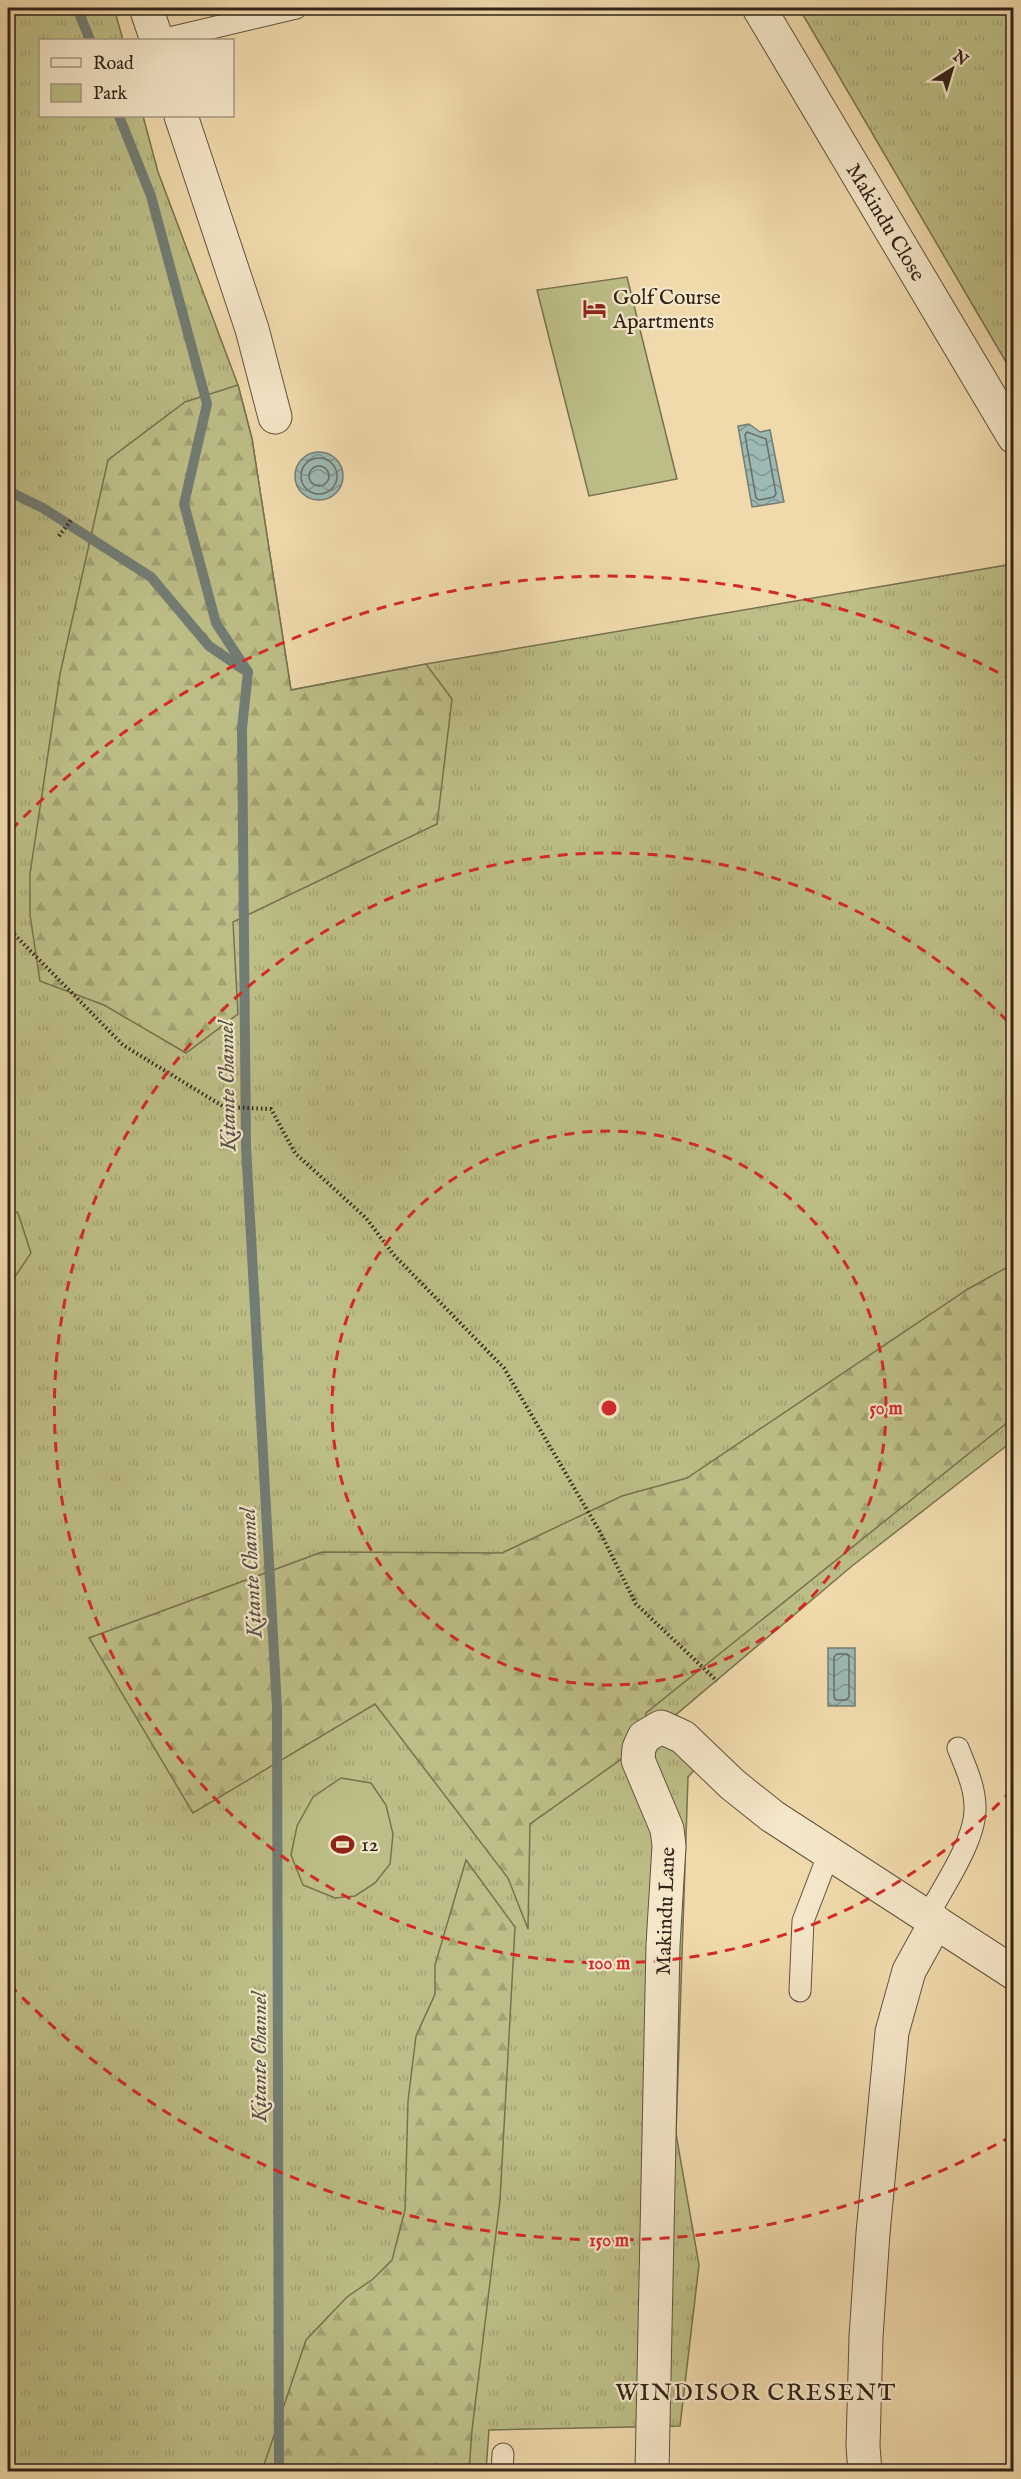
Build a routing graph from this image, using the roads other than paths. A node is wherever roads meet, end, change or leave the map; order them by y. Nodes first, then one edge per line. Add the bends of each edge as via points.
1 (147, 8) edge
2 (296, 8) edge
3 (759, 8) edge
4 (159, 39) edge
5 (163, 39) edge
6 (181, 117) edge
7 (275, 417) dead end
8 (1014, 437) edge
9 (958, 1748) dead end
10 (829, 1853) junction
11 (932, 1919) junction
12 (1014, 1973) edge
13 (800, 1991) dead end
14 (652, 2472) edge
15 (865, 2472) edge

1 - 4 street
2 - 5 lane
3 - 8 street, Makindu Close
6 - 7 street via 252,329
9 - 11 lane via 972,1784 975,1812 965,1848
10 - 11 street, Makindu Lane
10 - 13 lane via 803,1921
10 - 14 street, Makindu Lane via 772,1816 683,1737 661,1726 645,1737 638,1760 667,1829 669,1846 663,1945
11 - 12 street, Makindu Lane
11 - 15 street via 909,1971 892,2032 866,2337

